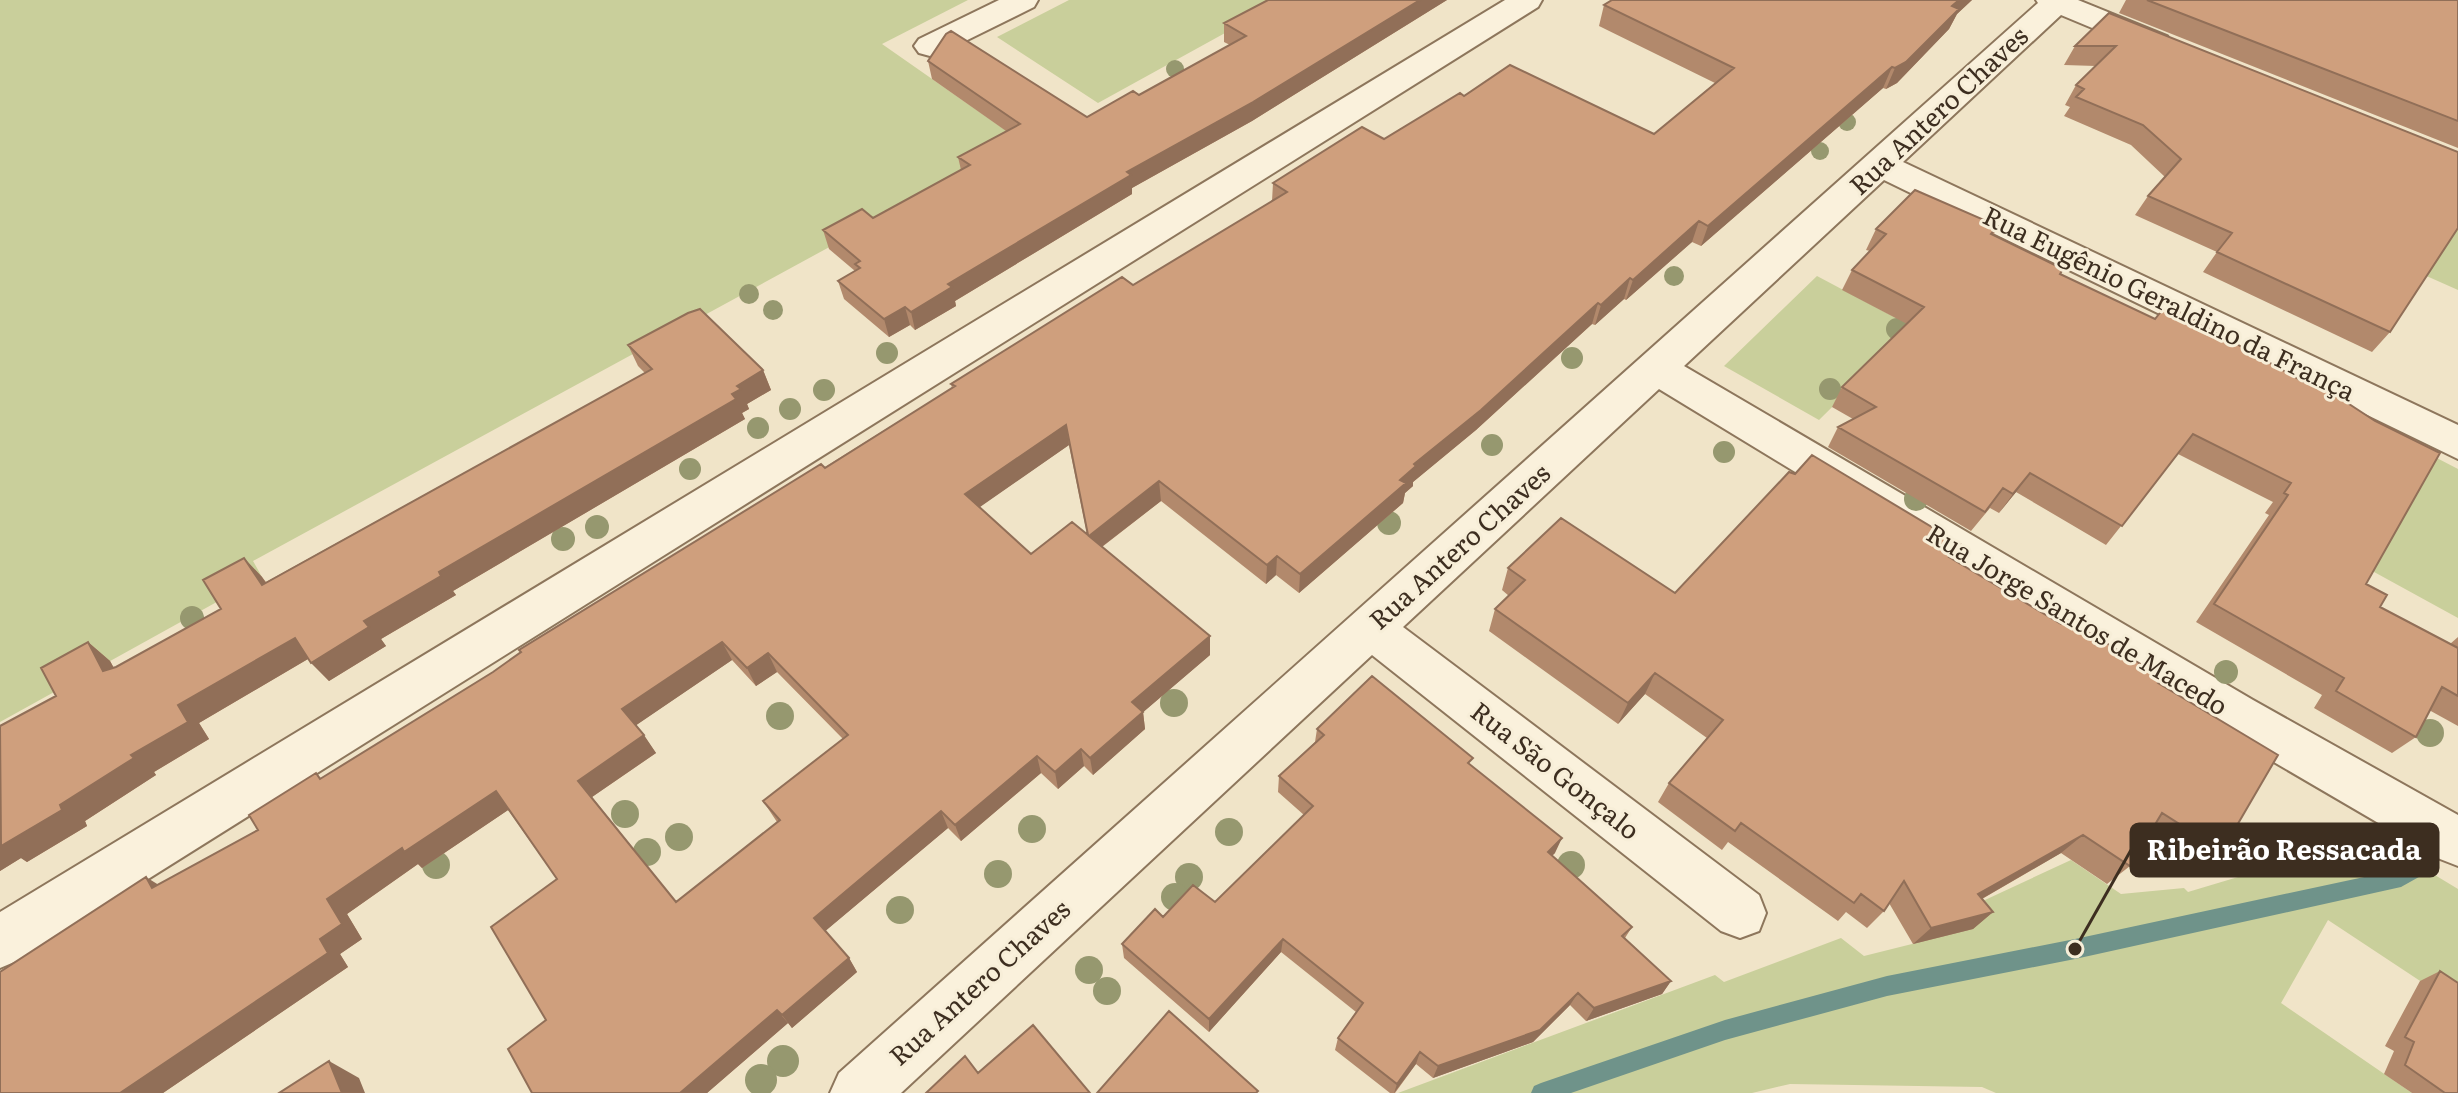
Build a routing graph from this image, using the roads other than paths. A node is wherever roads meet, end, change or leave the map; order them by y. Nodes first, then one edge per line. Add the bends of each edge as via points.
1 (1023, 0) edge
2 (1527, 0) edge
3 (2056, 1) edge
4 (930, 46) dead end
5 (2186, 55) edge
6 (1880, 165) junction
7 (1657, 369) junction
8 (2458, 443) edge
9 (1371, 628) junction
10 (2458, 842) edge
11 (1740, 913) dead end
12 (0, 942) edge
13 (859, 1093) edge

1 - 4 street
2 - 12 street
3 - 5 street
3 - 6 street, Rua Antero Chaves
6 - 7 street, Rua Antero Chaves
6 - 8 street, Rua Eugênio Geraldino da França
7 - 9 street, Rua Antero Chaves
7 - 10 street, Rua Jorge Santos de Macedo
9 - 11 street, Rua São Gonçalo
9 - 13 street, Rua Antero Chaves

